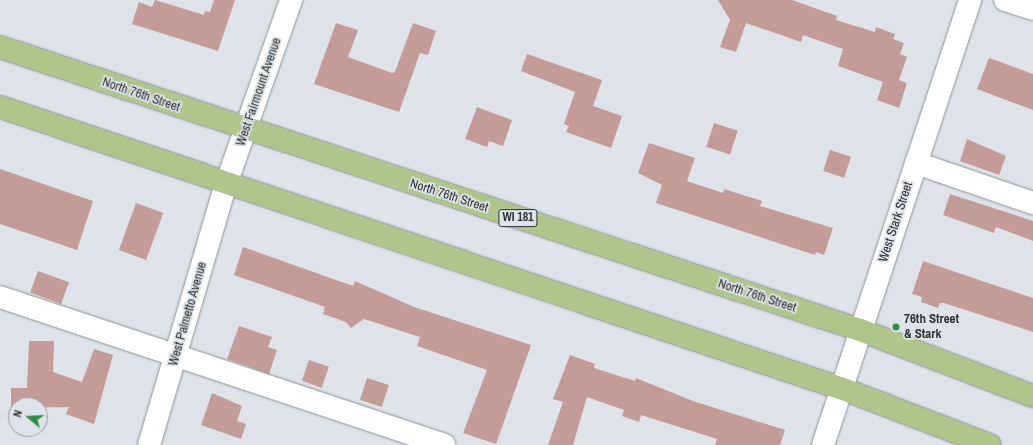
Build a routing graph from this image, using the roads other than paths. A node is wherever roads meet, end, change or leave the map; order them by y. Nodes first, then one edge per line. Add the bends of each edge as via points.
1 (291, 0) edge
2 (970, 0) edge
3 (1005, 0) edge
4 (1033, 10) edge
5 (0, 47) edge
6 (0, 107) edge
7 (247, 131) junction
8 (916, 163) junction
9 (226, 184) junction
10 (1033, 202) edge
11 (0, 297) edge
12 (860, 330) junction
13 (176, 356) junction
14 (842, 389) junction
15 (1033, 396) edge
16 (149, 445) edge
17 (444, 445) edge
18 (823, 445) edge
19 (990, 445) edge

1 - 7 street, West Fairmount Avenue
2 - 8 street, West Stark Street
3 - 4 street
5 - 7 main road, North 76th Street / WI 181
6 - 9 main road
7 - 9 street, West Fairmount Avenue
7 - 12 main road, North 76th Street / WI 181
8 - 10 street
8 - 12 street, West Stark Street
9 - 13 street, West Palmetto Avenue
9 - 14 main road
11 - 13 street
12 - 14 street, West Stark Street
12 - 15 main road, North 76th Street / WI 181
13 - 16 street, West Palmetto Avenue
13 - 17 street
14 - 18 street, West Stark Street
14 - 19 main road

